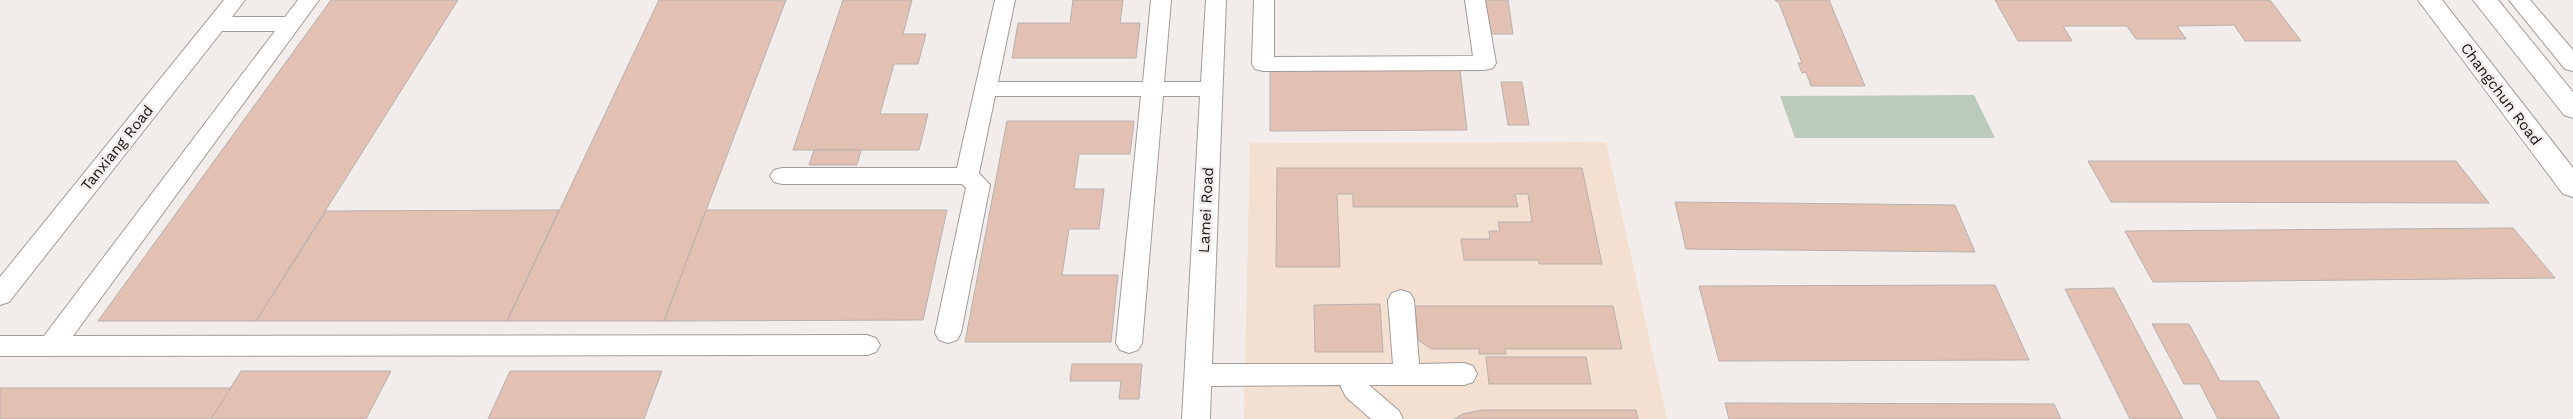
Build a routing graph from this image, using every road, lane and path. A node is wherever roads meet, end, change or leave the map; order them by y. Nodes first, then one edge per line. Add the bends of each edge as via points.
1 (235, 0) edge
2 (309, 0) edge
3 (1005, 0) edge
4 (1161, 0) edge
5 (1216, 0) edge
6 (1264, 0) edge
7 (1475, 0) edge
8 (2430, 0) edge
9 (2485, 0) edge
10 (2519, 0) edge
11 (216, 24) junction
12 (291, 24) junction
13 (2573, 64) edge
14 (986, 89) junction
15 (1152, 89) junction
16 (1212, 89) junction
17 (2573, 109) edge
18 (782, 176) dead end
19 (967, 176) junction
20 (2573, 187) edge
21 (0, 295) edge
22 (1401, 300) dead end
23 (948, 333) dead end
24 (1128, 343) dead end
25 (866, 345) dead end
26 (0, 346) edge
27 (52, 346) junction
28 (1348, 374) junction
29 (1407, 374) junction
30 (1464, 374) dead end
31 (1198, 375) junction
32 (1196, 419) edge
33 (1389, 419) edge

1 - 11 street, Tanxiang Road
2 - 12 street
3 - 14 street
4 - 15 street
5 - 16 street, Lamei Road
6 - 7 street via 1263,64 1484,63
8 - 20 main road, Changchun Road
9 - 17 main road
10 - 13 street
11 - 12 street
11 - 21 street, Tanxiang Road
12 - 27 street
14 - 15 street
14 - 19 street
15 - 16 street
15 - 24 street
16 - 31 street, Lamei Road
18 - 19 street
19 - 23 street via 978,185
22 - 29 street
25 - 27 street
26 - 27 street
28 - 29 street
28 - 31 street
28 - 33 street via 1355,389
29 - 30 street
31 - 32 street, Lamei Road

